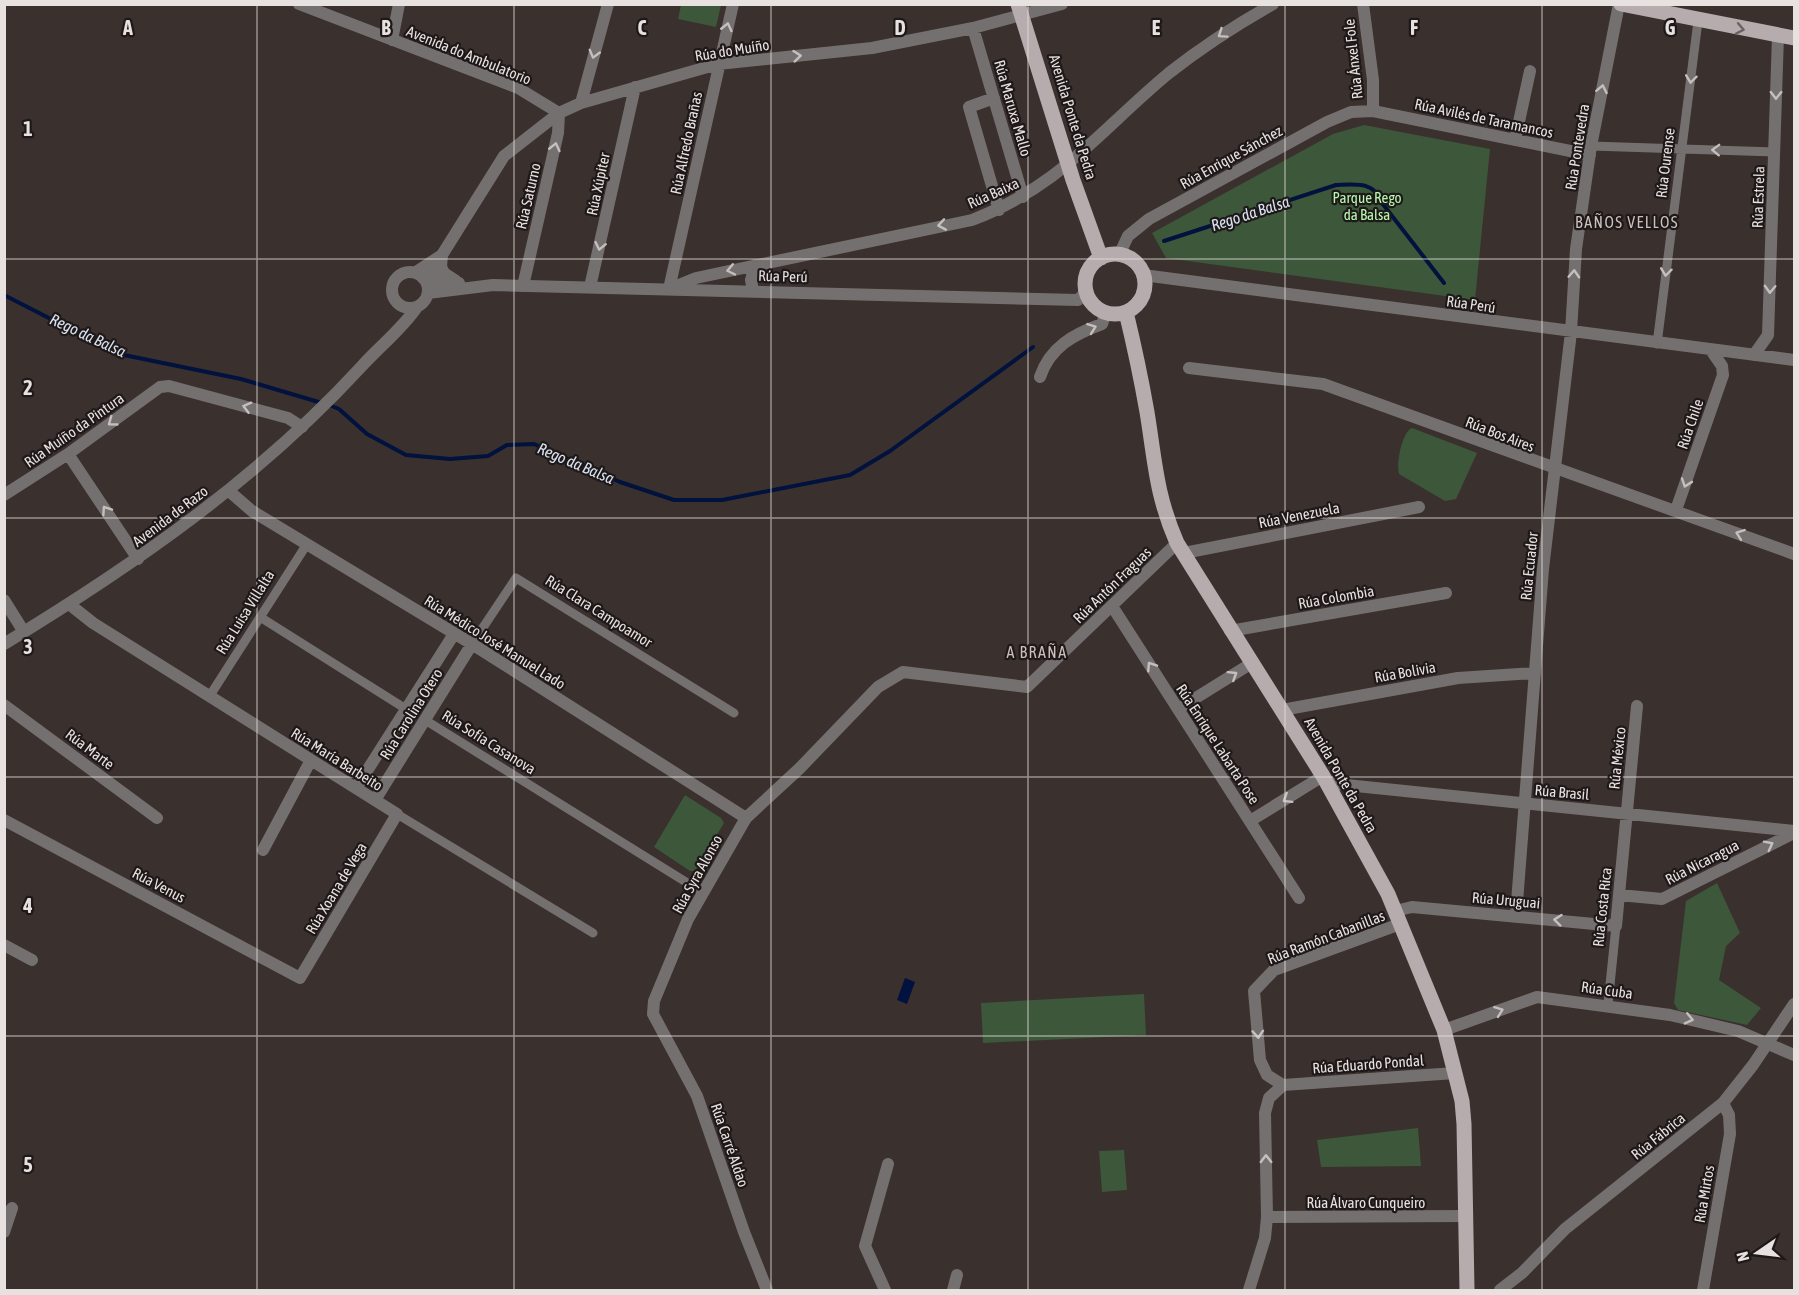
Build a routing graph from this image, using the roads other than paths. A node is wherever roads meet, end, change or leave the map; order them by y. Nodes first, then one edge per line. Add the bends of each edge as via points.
1 (299, 4) edge
2 (399, 4) edge
3 (608, 4) edge
4 (733, 4) edge
5 (1062, 4) edge
6 (1273, 4) edge
7 (1363, 4) edge
8 (1620, 4) edge
9 (1021, 9) edge
10 (1698, 21) junction
11 (973, 28) junction
12 (1778, 36) junction
13 (1794, 38) edge
14 (392, 40) junction
15 (718, 64) junction
16 (1530, 71) dead end
17 (635, 87) junction
18 (994, 98) junction
19 (581, 103) junction
20 (1373, 111) junction
21 (558, 113) junction
22 (1515, 140) junction
23 (1682, 149) junction
24 (1590, 151) junction
25 (1775, 152) junction
26 (1069, 165) junction
27 (1023, 197) junction
28 (999, 210) junction
29 (1111, 256) junction
30 (441, 261) junction
31 (755, 265) junction
32 (1143, 275) junction
33 (423, 282) junction
34 (459, 283) junction
35 (476, 285) junction
36 (523, 286) junction
37 (590, 287) junction
38 (669, 289) junction
39 (753, 291) junction
40 (1086, 292) junction
41 (394, 300) junction
42 (417, 307) junction
43 (1106, 312) junction
44 (1126, 312) junction
45 (395, 330) junction
46 (1571, 332) junction
47 (1657, 344) junction
48 (1711, 350) junction
49 (1754, 355) junction
50 (1794, 360) edge
51 (1189, 368) dead end
52 (1040, 377) dead end
53 (338, 392) joint
54 (302, 427) junction
55 (68, 454) junction
56 (1556, 466) junction
57 (229, 491) junction
58 (4, 495) edge
59 (1419, 507) dead end
60 (1676, 510) junction
61 (307, 544) junction
62 (1180, 548) junction
63 (1794, 554) edge
64 (138, 559) junction
65 (1446, 593) dead end
66 (4, 600) edge
67 (69, 604) junction
68 (1112, 606) junction
69 (260, 617) junction
70 (1230, 631) junction
71 (24, 632) junction
72 (454, 634) junction
73 (4, 644) edge
74 (472, 644) junction
75 (1252, 663) junction
76 (1535, 673) junction
77 (209, 697) junction
78 (4, 705) edge
79 (1637, 706) dead end
80 (406, 709) junction
81 (1178, 709) junction
82 (1282, 710) junction
83 (734, 713) dead end
84 (425, 720) junction
85 (311, 760) junction
86 (800, 768) joint
87 (1325, 780) junction
88 (356, 788) junction
89 (375, 800) junction
90 (1525, 803) junction
91 (1626, 813) junction
92 (397, 814) junction
93 (157, 818) dead end
94 (746, 818) junction
95 (4, 820) edge
96 (1250, 821) junction
97 (1794, 832) edge
98 (264, 850) dead end
99 (702, 891) junction
100 (1619, 895) junction
101 (1299, 897) dead end
102 (1516, 915) junction
103 (1397, 918) junction
104 (1616, 926) junction
105 (593, 933) dead end
106 (4, 945) edge
107 (32, 960) dead end
108 (300, 978) joint
109 (1608, 1004) junction
110 (1794, 1004) edge
111 (653, 1014) joint
112 (1444, 1030) junction
113 (1768, 1043) junction
114 (1794, 1055) edge
115 (1455, 1073) junction
116 (1283, 1085) junction
117 (1723, 1103) junction
118 (888, 1164) dead end
119 (12, 1208) dead end
120 (1465, 1216) junction
121 (1267, 1217) junction
122 (4, 1232) edge
123 (1522, 1273) junction
124 (1467, 1274) junction
125 (957, 1275) dead end
126 (767, 1290) edge
127 (885, 1290) edge
128 (953, 1290) edge
129 (1249, 1290) edge
130 (1467, 1290) edge
131 (1477, 1290) edge
132 (1500, 1290) edge
133 (1514, 1290) edge
134 (1703, 1290) edge

1 - 14 street, Avenida do Ambulatorio
2 - 14 street
3 -> 19 street
15 -> 4 street, Rúa Alfredo Brañas
5 - 9 street, Rúa do Muíño
6 -> 26 street, Rúa Baixa via 1222,33 1168,74
7 - 20 street, Rúa Ánxel Fole
8 - 10 main road
24 -> 8 street, Rúa Pontevedra
9 - 11 street, Rúa do Muíño
9 - 26 main road, Avenida Ponte da Pedra
10 -> 12 main road
10 -> 23 street, Rúa Ourense
15 -> 11 street, Rúa do Muíño via 872,48
11 - 18 street, Rúa Maruxa Mallo
12 - 13 main road
12 -> 25 street, Rúa Estrela
14 - 21 street, Avenida do Ambulatorio via 518,88
15 - 17 street, Rúa do Muíño
15 - 38 street, Rúa Alfredo Brañas
16 - 22 street
17 - 19 street, Rúa do Muíño
17 -> 37 street, Rúa Xúpiter
18 - 27 street, Rúa Maruxa Mallo
18 - 28 street via 969,106
19 - 21 street, Rúa do Muíño
20 - 22 street, Rúa Avilés de Taramancos
20 - 29 street, Rúa Enrique Sánchez via 1351,112 1327,122 1149,219
21 - 30 street, Rúa do Muíño via 504,156
36 -> 21 street, Rúa Saturno via 558,132
22 - 24 street, Rúa Avilés de Taramancos
23 - 24 street
25 -> 23 street
23 -> 47 street, Rúa Ourense
46 -> 24 street, Rúa Pontevedra via 1576,249
25 -> 49 street, Rúa Estrela via 1768,335
26 - 27 street, Rúa Baixa
26 - 29 main road, Avenida Ponte da Pedra via 1091,229
27 - 28 street, Rúa Baixa
28 -> 31 street, Rúa Baixa via 972,220
29 - 32 main road via 1134,261
29 - 40 main road via 1089,269
30 - 33 street, Rúa do Muíño
30 - 34 street via 444,273
31 -> 38 street, Rúa Baixa via 696,278
31 - 39 street
32 - 44 main road via 1144,293
32 - 46 street, Rúa Perú
33 - 34 street, Rúa Perú
33 - 35 street, Rúa Perú
33 - 41 street, Rúa do Muíño via 405,272 396,278 392,288
33 - 42 street, Rúa do Muíño
34 - 35 street, Rúa Perú
35 - 36 street, Rúa Perú
36 - 37 street, Rúa Perú
37 - 38 street, Rúa Perú
38 - 39 street, Rúa Perú
39 - 40 street, Rúa Perú via 1078,300
40 - 43 main road via 1097,308
41 - 42 street via 404,308
41 - 45 street, Rúa do Muíño
42 - 45 street, Rúa do Muíño
43 - 44 main road
52 -> 43 street via 1049,358 1071,337 1102,324
44 - 62 main road, Avenida Ponte da Pedra via 1154,470
45 - 53 street, Rúa do Muíño
46 - 47 street, Rúa Perú
46 - 56 street, Rúa Ecuador
47 - 48 street, Rúa Perú
48 - 49 street, Rúa Perú
48 -> 60 street, Rúa Chile via 1723,375
49 - 50 street, Rúa Perú
51 - 56 street, Rúa Bos Aires via 1323,384 1536,463
53 - 54 street, Avenida de Razo
54 -> 55 street, Rúa Muíño da Pintura via 288,418 169,386 160,387
54 - 57 street, Avenida de Razo
55 - 58 street, Rúa Muíño da Pintura
64 -> 55 street
56 - 60 street, Rúa Bos Aires
56 - 76 street, Rúa Ecuador
57 - 61 street, Rúa Médico José Manuel Lado via 252,511
57 - 64 street, Avenida de Razo
59 - 62 street, Rúa Venezuela
63 -> 60 street, Rúa Bos Aires
61 - 69 street, Rúa Luisa Villalta
61 - 72 street, Rúa Médico José Manuel Lado
62 - 68 street, Rúa Antón Fraguas
62 - 70 main road, Avenida Ponte da Pedra
64 - 67 street, Avenida de Razo
65 - 70 street, Rúa Colombia
66 - 71 street
67 - 71 street, Avenida de Razo
67 - 77 street, Rúa María Barbeito
81 -> 68 street, Rúa Enrique Labarta Pose
68 - 86 street, Rúa Antón Fraguas via 1027,687 903,672 878,687
69 - 77 street, Rúa Luisa Villalta
69 - 80 street, Rúa Sofía Casanova
70 - 75 main road, Avenida Ponte da Pedra
71 - 73 street, Avenida de Razo
72 - 74 street, Rúa Médico José Manuel Lado
72 - 80 street, Rúa Carolina Otero
74 - 83 street, Rúa Clara Campoamor via 516,578
74 - 84 street, Rúa Carolina Otero
74 - 94 street, Rúa Médico José Manuel Lado
81 -> 75 street
75 - 82 main road, Avenida Ponte da Pedra
76 - 82 street, Rúa Bolivia via 1458,678
76 - 90 street, Rúa Ecuador
77 - 85 street, Rúa María Barbeito
78 - 93 street, Rúa Marte
79 - 91 street, Rúa México
80 - 84 street, Rúa Sofía Casanova
80 - 88 street, Rúa Carolina Otero
81 - 96 street, Rúa Enrique Labarta Pose
82 - 87 main road, Avenida Ponte da Pedra
84 - 89 street, Rúa Carolina Otero
84 - 99 street, Rúa Sofía Casanova
85 - 88 street, Rúa María Barbeito
85 - 98 street
86 - 94 street, Rúa Syra Alonso
87 - 90 street, Rúa Brasil
87 -> 96 street
87 - 103 main road, Avenida Ponte da Pedra via 1388,894
88 - 89 street, Rúa María Barbeito
89 - 92 street, Rúa María Barbeito
90 - 91 street, Rúa Brasil
90 - 102 street, Rúa Ecuador
91 - 97 street, Rúa Brasil
91 - 100 street, Rúa Costa Rica
92 - 105 street, Rúa María Barbeito
92 - 108 street, Rúa Xoana de Vega
94 - 99 street, Rúa Syra Alonso
95 - 108 street, Rúa Venus
96 - 101 street, Rúa Enrique Labarta Pose
100 -> 97 street, Rúa Nicaragua via 1662,899
99 - 111 street, Rúa Syra Alonso via 654,1001
100 - 104 street, Rúa Costa Rica
102 - 103 street, Rúa Uruguai via 1412,908
104 -> 102 street, Rúa Uruguai
103 - 112 main road, Avenida Ponte da Pedra
103 -> 116 street, Rúa Ramón Cabanillas via 1274,970 1254,991 1260,1060 1267,1075
104 - 109 street, Rúa Costa Rica
106 - 107 street
112 -> 109 street, Rúa Cuba via 1537,997
109 -> 113 street, Rúa Cuba via 1727,1028
110 - 113 street, Rúa Fábrica
111 - 126 street, Rúa Carré Aldao via 697,1096
112 - 115 main road, Avenida Ponte da Pedra
113 - 114 street, Rúa Cuba
113 - 117 street, Rúa Fábrica
115 - 116 street, Rúa Eduardo Pondal
115 - 120 main road, Avenida Ponte da Pedra via 1464,1124
121 -> 116 street via 1265,1113 1269,1098
117 - 123 street, Rúa Fábrica via 1565,1229
117 - 134 street, Rúa Mirtos via 1729,1115 1730,1134
118 - 127 street via 865,1246
119 - 122 street
120 - 121 street, Rúa Álvaro Cunqueiro
120 - 124 main road, Avenida Ponte da Pedra
121 - 129 street via 1265,1238
123 - 132 street, Rúa Fábrica
123 - 133 street, Rúa Fábrica
124 - 130 main road, Avenida Ponte da Pedra
124 - 131 main road
125 - 128 street

